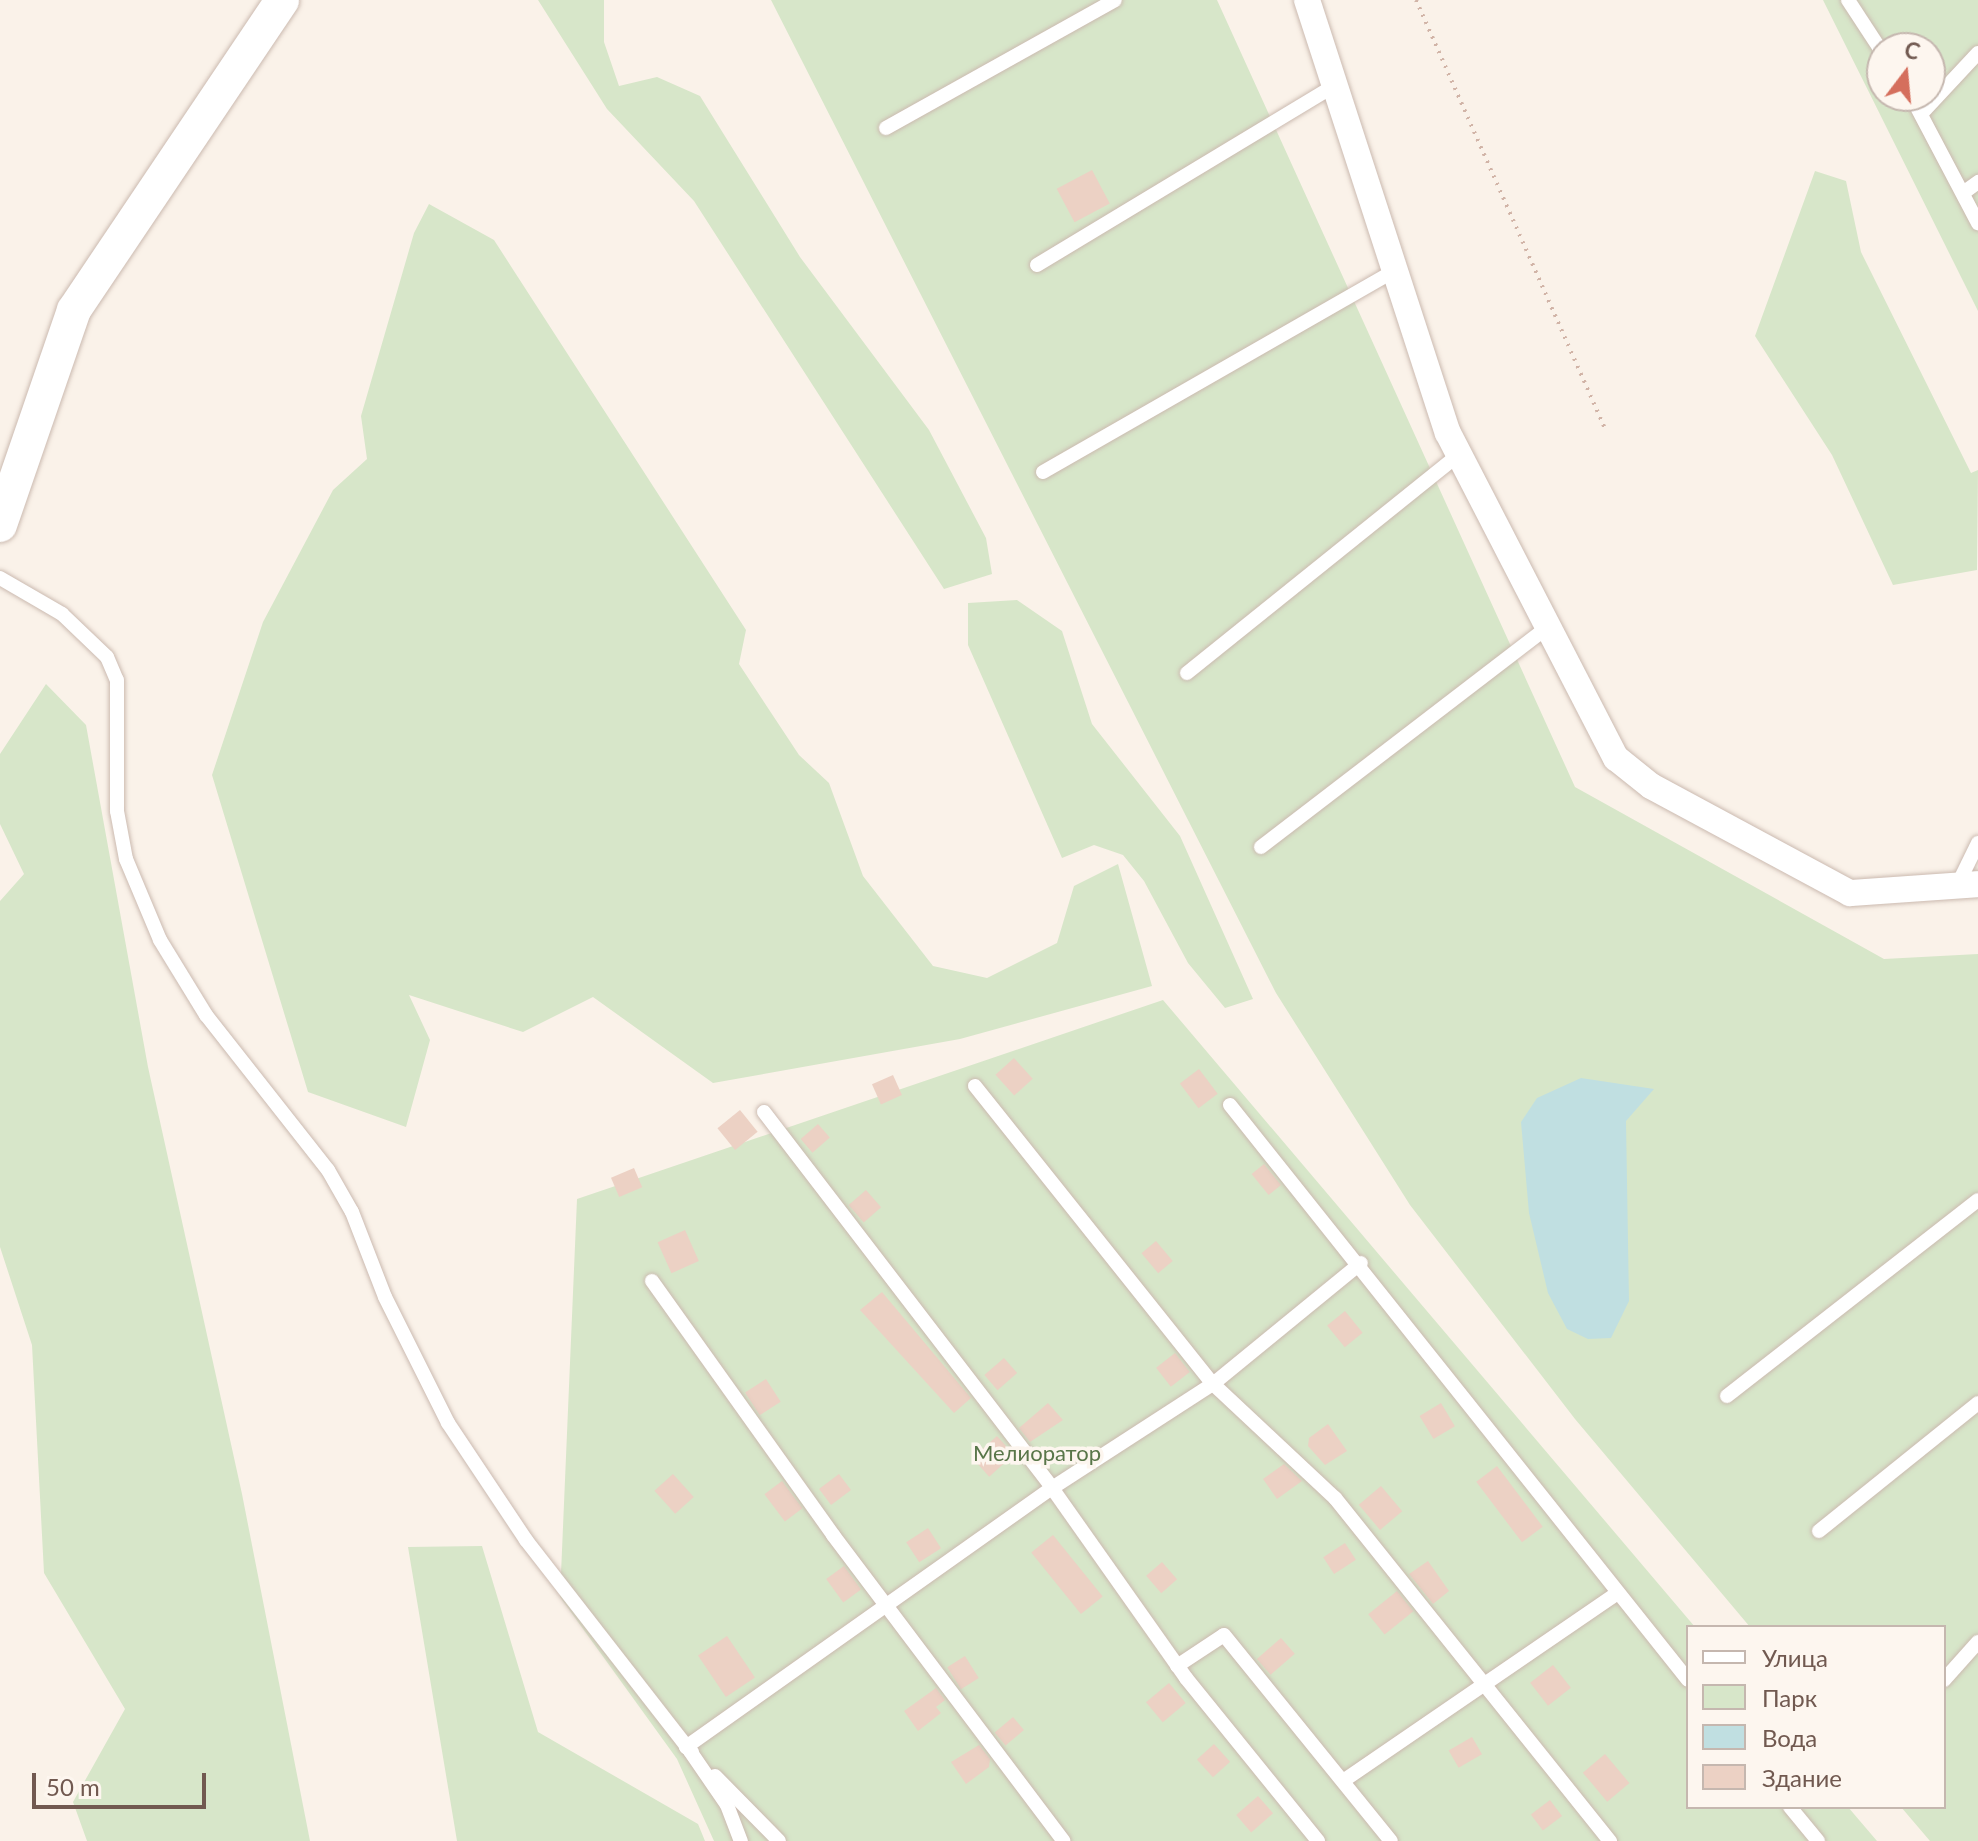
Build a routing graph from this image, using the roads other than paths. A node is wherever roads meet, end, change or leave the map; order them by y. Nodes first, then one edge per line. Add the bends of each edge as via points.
1 (282, 0) edge
2 (1115, 0) edge
3 (1307, 0) edge
4 (1848, 0) edge
5 (1869, 32) edge
6 (1978, 53) edge
7 (1335, 85) junction
8 (1922, 113) joint
9 (886, 128) dead end
10 (1978, 182) edge
11 (1963, 193) junction
12 (1978, 223) edge
13 (1037, 265) dead end
14 (1395, 270) junction
15 (1459, 454) junction
16 (1043, 472) dead end
17 (0, 525) edge
18 (0, 578) edge
19 (1548, 627) junction
20 (1187, 673) dead end
21 (1978, 843) edge
22 (1261, 847) dead end
23 (1967, 885) edge
24 (975, 1086) dead end
25 (1230, 1105) dead end
26 (764, 1112) dead end
27 (1978, 1200) edge
28 (1361, 1263) junction
29 (652, 1281) dead end
30 (1213, 1384) junction
31 (1727, 1396) dead end
32 (1978, 1403) edge
33 (1052, 1488) junction
34 (1819, 1531) dead end
35 (1618, 1593) junction
36 (889, 1605) junction
37 (1978, 1642) edge
38 (1177, 1666) junction
39 (1686, 1678) edge
40 (1946, 1678) edge
41 (1485, 1684) junction
42 (686, 1747) junction
43 (1343, 1781) junction
44 (1792, 1809) edge
45 (741, 1841) edge
46 (779, 1841) edge
47 (1064, 1841) edge
48 (1318, 1841) edge
49 (1391, 1841) edge
50 (1610, 1841) edge
51 (1818, 1841) edge

1 - 17 street via 74,310
2 - 9 lane
3 - 7 street
4 - 5 lane
6 - 8 lane
7 - 13 lane
7 - 14 street
8 - 11 lane
10 - 11 lane
11 - 12 lane
14 - 15 street
14 - 16 lane
15 - 19 street
15 - 20 lane
18 - 42 lane via 62,614 107,657 117,680 115,757 122,835 137,890 160,940 206,1015 328,1170 352,1212 413,1356 457,1436 526,1540
19 - 22 lane
19 - 23 street via 1616,758 1651,786 1850,893
21 - 23 lane
24 - 30 lane
25 - 28 lane
26 - 33 lane
27 - 31 lane
28 - 30 lane
28 - 35 lane
29 - 36 lane
30 - 33 lane
30 - 41 lane via 1335,1498
32 - 34 lane
33 - 36 lane
33 - 38 lane
35 - 39 lane
35 - 41 lane
36 - 42 lane
36 - 47 lane
37 - 40 lane
38 - 43 lane via 1224,1635
38 - 48 lane
41 - 43 lane
41 - 50 lane
42 - 45 lane via 727,1805
42 - 46 lane
43 - 49 lane
44 - 51 lane

